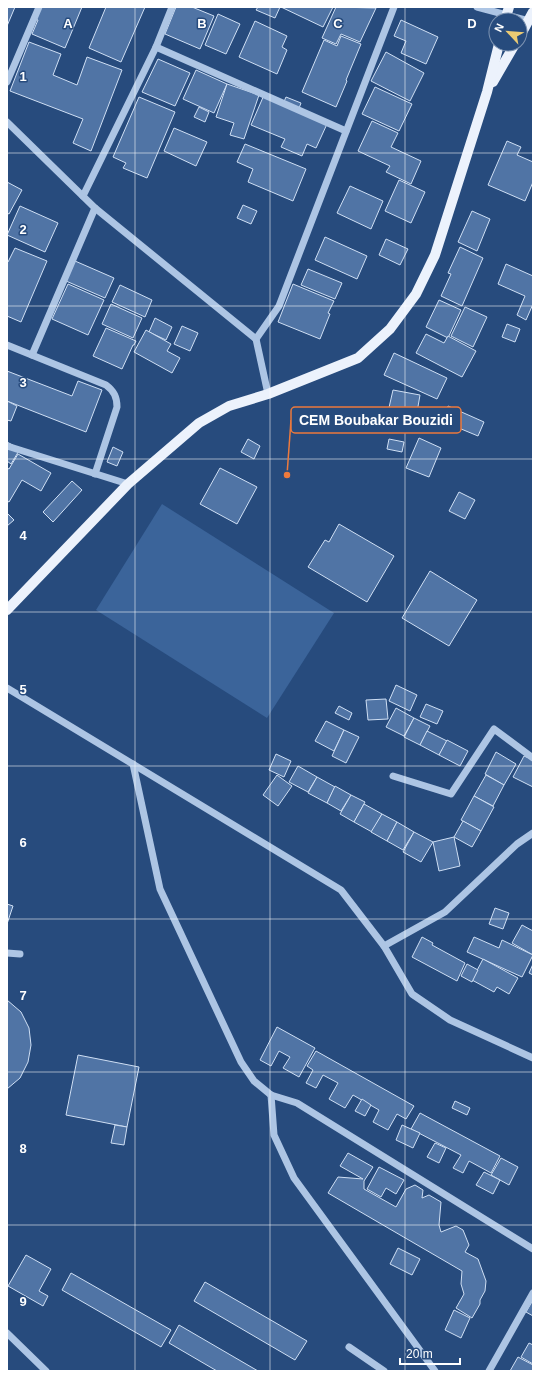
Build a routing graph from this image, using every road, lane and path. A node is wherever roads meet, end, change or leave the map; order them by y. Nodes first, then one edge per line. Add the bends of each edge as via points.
1 (39, 7) edge
2 (172, 7) edge
3 (394, 7) edge
4 (477, 7) edge
5 (498, 12) edge
6 (156, 47) junction
7 (497, 52) edge
8 (510, 52) edge
9 (7, 82) edge
10 (487, 92) junction
11 (7, 122) edge
12 (346, 131) junction
13 (83, 196) junction
14 (95, 208) junction
15 (256, 339) junction
16 (7, 345) edge
17 (32, 354) junction
18 (268, 394) junction
19 (7, 446) edge
20 (95, 474) junction
21 (128, 484) junction
22 (7, 610) edge
23 (7, 688) edge
24 (533, 758) edge
25 (133, 764) junction
26 (393, 776) dead end
27 (533, 833) edge
28 (384, 946) junction
29 (7, 953) edge
30 (20, 954) dead end
31 (533, 1058) edge
32 (271, 1094) junction
33 (533, 1249) edge
34 (533, 1293) edge
35 (7, 1333) edge
36 (350, 1347) dead end
37 (46, 1371) edge
38 (384, 1371) edge
39 (436, 1371) edge
40 (489, 1371) edge

1 - 9 street
2 - 6 street
3 - 12 street
4 - 5 street
6 - 12 street
6 - 13 street
7 - 10 main road
8 - 10 main road
10 - 18 main road via 435,255 416,294 390,329 358,358
11 - 13 street
12 - 15 street via 279,306
13 - 14 street
14 - 15 street
14 - 17 street
15 - 18 street
16 - 17 street
17 - 20 street via 106,385 114,393 117,407
18 - 21 main road via 229,406 199,423
19 - 20 street
20 - 21 street
21 - 22 main road
23 - 25 street
24 - 26 street via 494,729 451,794
25 - 28 street via 341,890
25 - 32 street via 160,889 241,1062 254,1081
27 - 28 street via 517,844 445,912
28 - 31 street via 412,994 450,1020
29 - 30 street
32 - 33 street via 297,1103
32 - 39 street via 274,1135 294,1178
34 - 40 street
35 - 37 street
36 - 38 street

